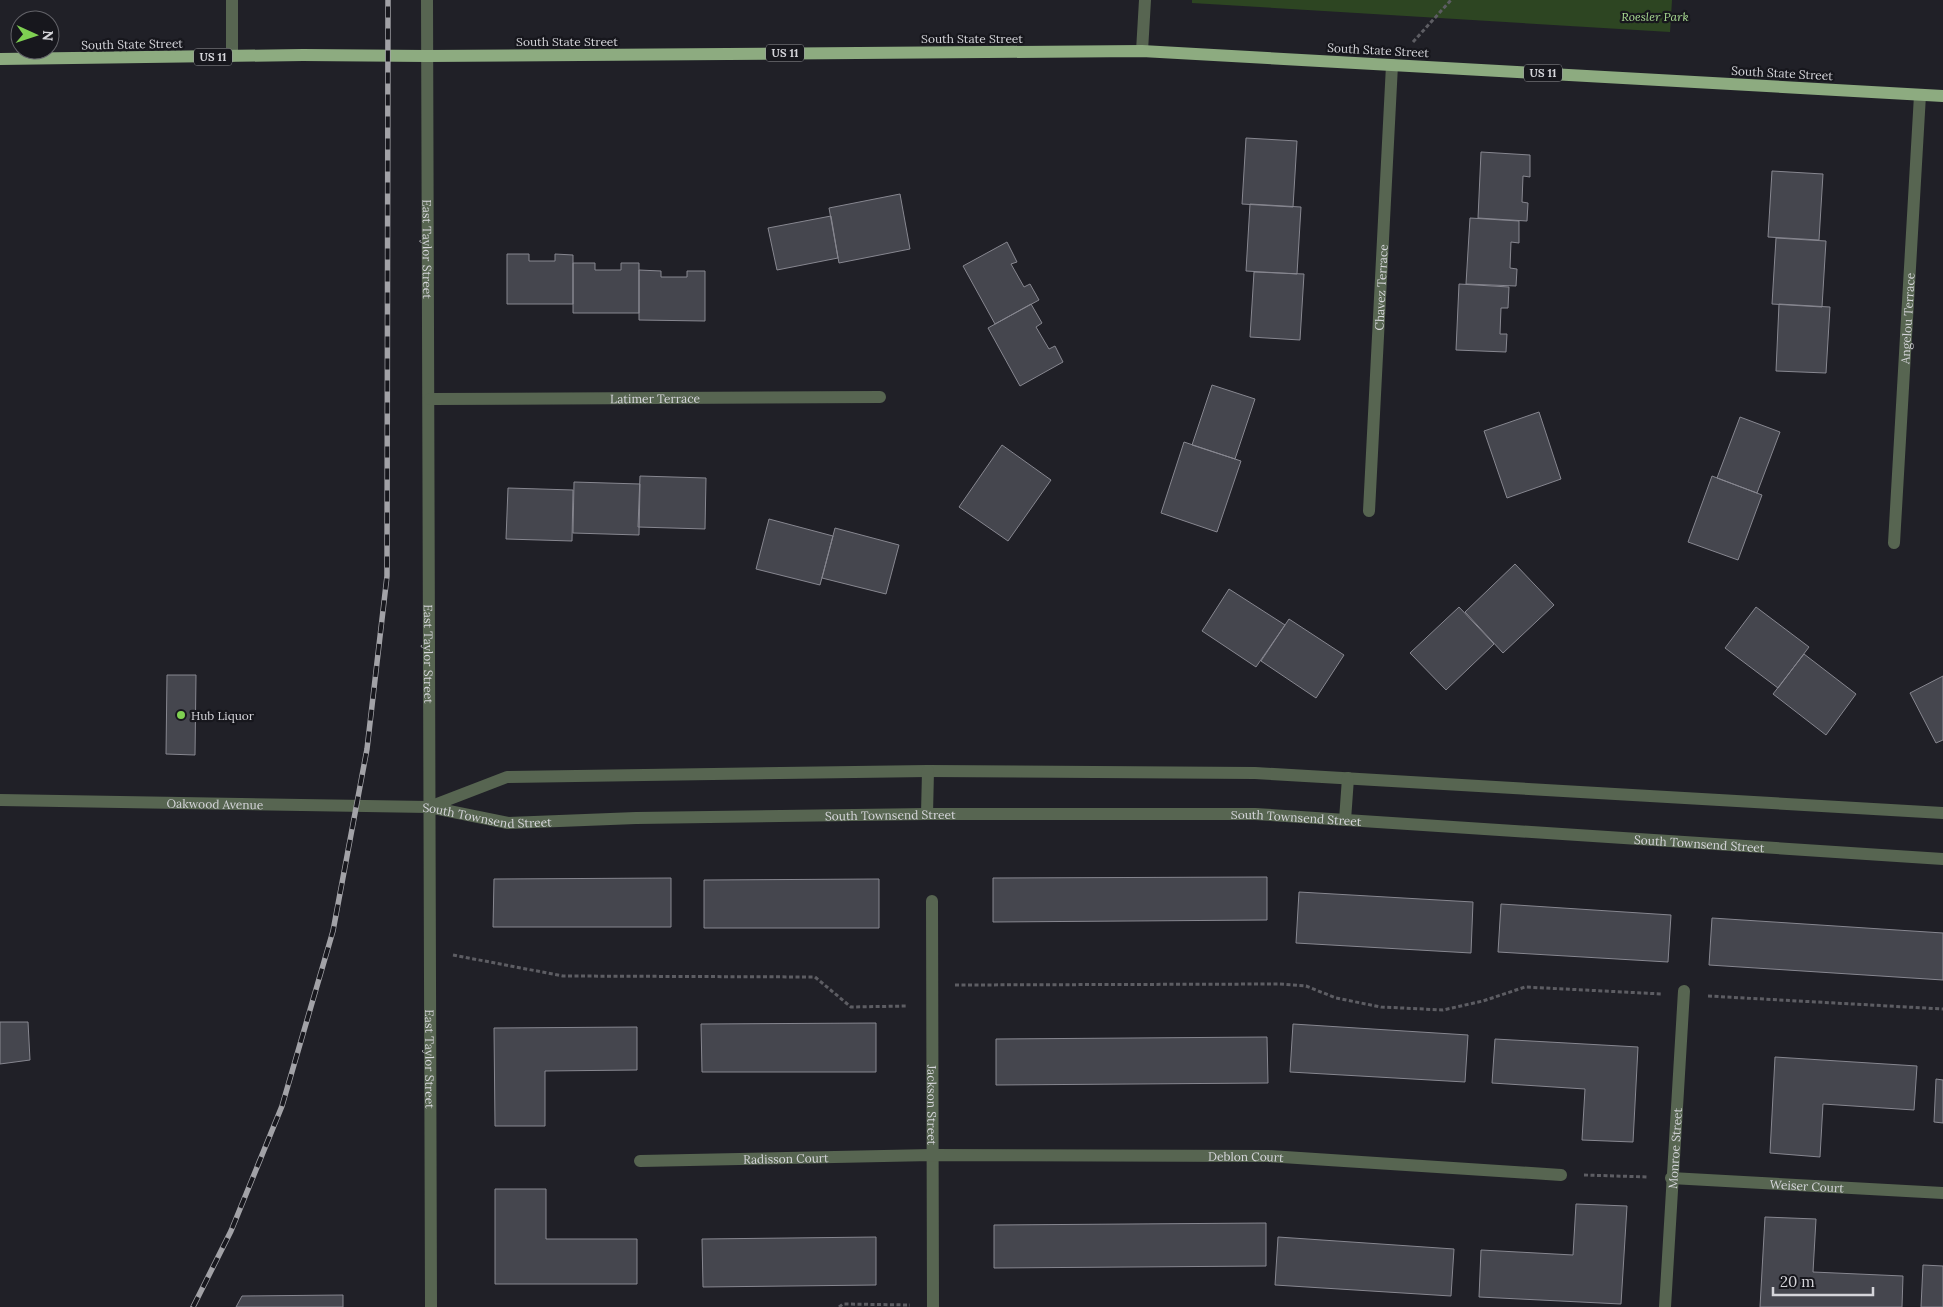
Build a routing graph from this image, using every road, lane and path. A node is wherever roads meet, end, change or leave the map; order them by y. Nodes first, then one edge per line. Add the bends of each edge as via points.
1 (232, 0) edge
2 (428, 0) edge
3 (1145, 0) edge
4 (1451, 0) edge
5 (1142, 51) junction
6 (232, 56) junction
7 (427, 56) junction
8 (0, 59) edge
9 (1392, 65) junction
10 (1920, 95) junction
11 (1943, 96) edge
12 (880, 397) dead end
13 (430, 399) junction
14 (1369, 511) dead end
15 (1894, 543) dead end
16 (928, 771) junction
17 (1348, 778) junction
18 (0, 800) edge
19 (429, 807) junction
20 (1943, 813) edge
21 (927, 814) junction
22 (1345, 820) junction
23 (1943, 859) edge
24 (932, 902) dead end
25 (430, 951) junction
26 (932, 985) junction
27 (1684, 991) dead end
28 (1667, 994) dead end
29 (1706, 996) dead end
30 (932, 1006) junction
31 (1943, 1009) edge
32 (932, 1155) junction
33 (640, 1161) dead end
34 (1561, 1175) joint
35 (1672, 1178) junction
36 (1943, 1193) edge
37 (933, 1306) edge
38 (431, 1307) edge
39 (839, 1307) edge
40 (1665, 1307) edge

1 - 6 street
2 - 7 street, East Taylor Street
3 - 5 street
4 - 9 path
5 - 7 main road, South State Street / US 11
5 - 9 main road, South State Street / US 11
6 - 7 main road, South State Street / US 11
6 - 8 main road, South State Street / US 11
7 - 13 street, East Taylor Street
9 - 10 main road, South State Street / US 11
9 - 14 street, Chavez Terrace
10 - 11 main road, South State Street / US 11
10 - 15 street, Angelou Terrace
12 - 13 street, Latimer Terrace
13 - 19 street, East Taylor Street
16 - 17 street, South Townsend Street via 1255,773
16 - 19 street, South Townsend Street via 507,777
16 - 21 street
17 - 20 street, South Townsend Street
17 - 22 street
18 - 19 street, Oakwood Avenue
19 - 21 street, South Townsend Street via 508,823
19 - 25 street, East Taylor Street
21 - 22 street, South Townsend Street via 1255,814
22 - 23 street, South Townsend Street
24 - 26 street, Jackson Street
25 - 30 path via 563,976 815,976 852,1007
25 - 38 street, East Taylor Street
26 - 28 path via 1279,984 1306,986 1336,998 1381,1007 1443,1010 1525,987
26 - 30 street, Jackson Street
27 - 35 street, Monroe Street
29 - 31 path
30 - 32 street, Jackson Street
32 - 33 street, Radisson Court
32 - 34 street, Deblon Court via 1268,1156
32 - 37 street, Jackson Street
34 - 35 path
35 - 36 street, Weiser Court
35 - 40 street, Monroe Street
37 - 39 path via 843,1304

